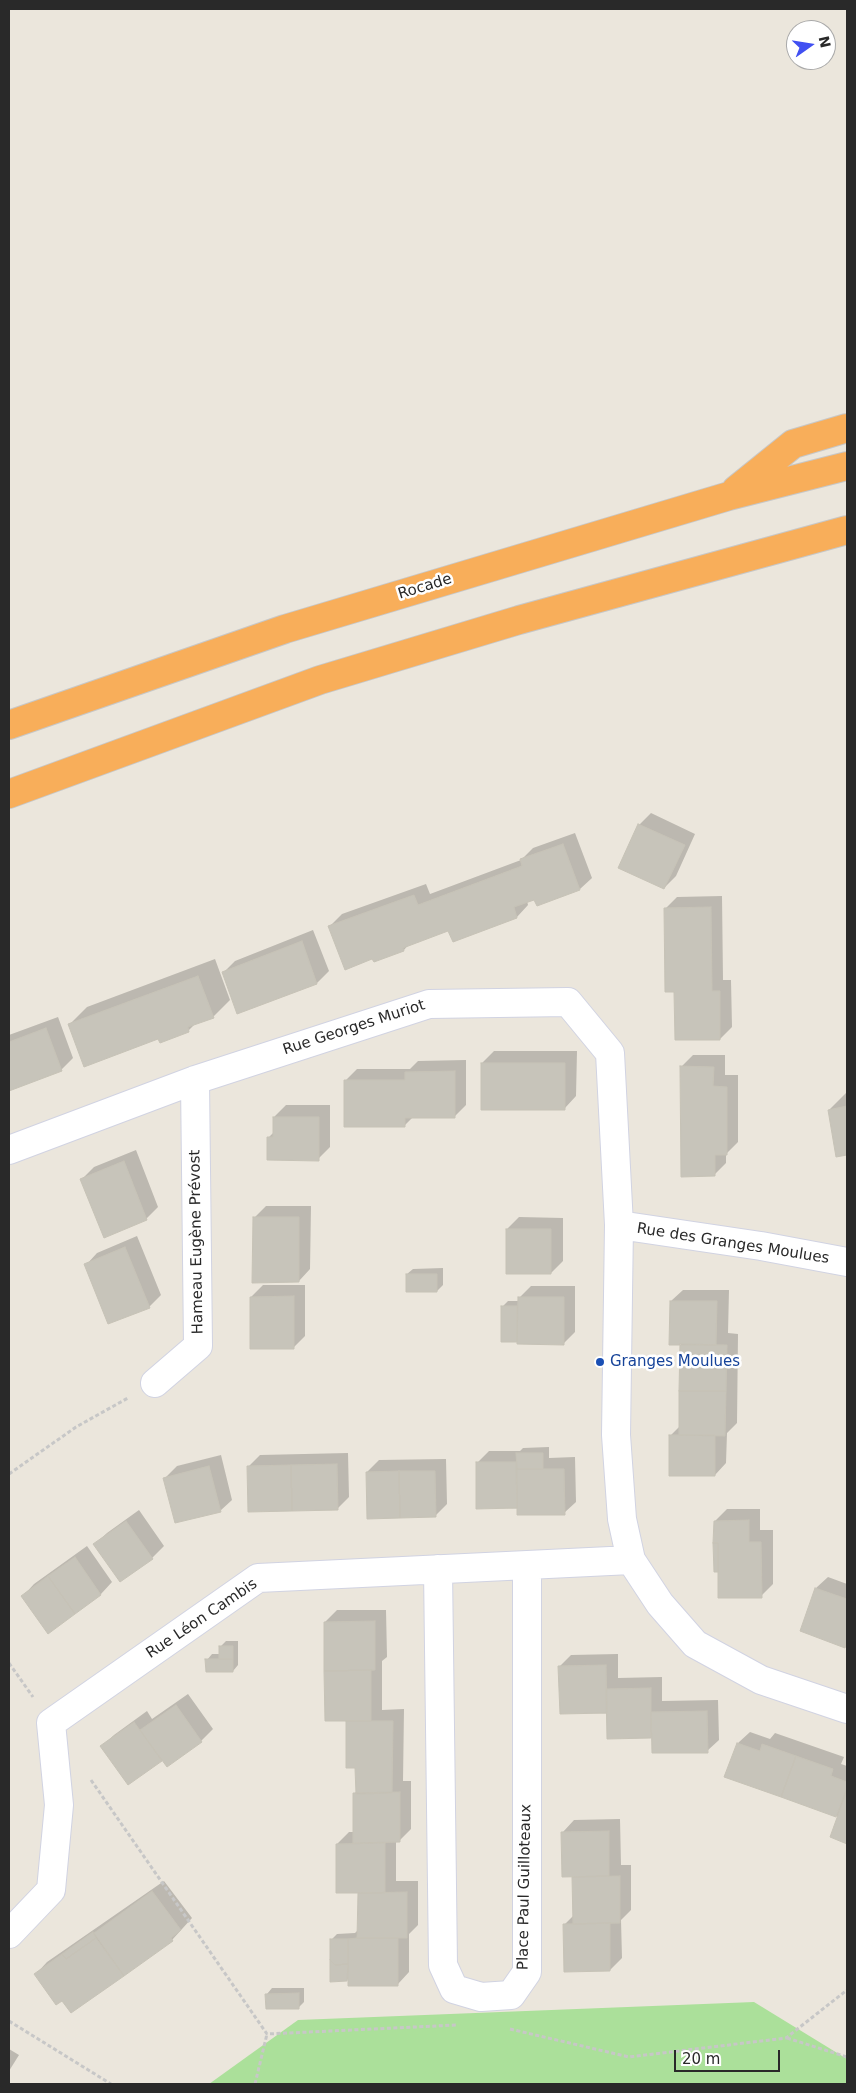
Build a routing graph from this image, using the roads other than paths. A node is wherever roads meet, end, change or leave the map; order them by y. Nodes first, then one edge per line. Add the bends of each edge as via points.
1 (847, 428) edge
2 (847, 466) edge
3 (729, 496) junction
4 (847, 530) edge
5 (847, 549) edge
6 (519, 620) junction
7 (9, 725) edge
8 (9, 794) edge
9 (195, 1080) junction
10 (9, 1150) edge
11 (619, 1226) junction
12 (847, 1262) edge
13 (155, 1384) road end
14 (631, 1560) junction
15 (526, 1565) junction
16 (438, 1569) junction
17 (847, 1709) edge
18 (9, 1934) edge

1 - 3 highway via 793,444
2 - 3 highway, Rocade
3 - 7 highway, Rocade via 285,629
4 - 6 highway
5 - 6 highway via 762,570
6 - 8 highway via 320,680
9 - 10 street, Rue Georges Muriot
9 - 11 street, Rue Georges Muriot via 429,1004 568,1002 610,1053
9 - 13 street, Hameau Eugène Prévost via 198,1346
11 - 12 street, Rue des Granges Moulues
11 - 14 street via 616,1435 622,1519
14 - 15 street, Rue Léon Cambis
14 - 17 street via 660,1604 695,1644 761,1680
15 - 16 street, Rue Léon Cambis
15 - 16 street, Place Paul Guilloteaux via 527,1972 511,1995 481,1997 454,1989 443,1965
16 - 18 street, Rue Léon Cambis via 258,1578 51,1724 59,1805 51,1890

